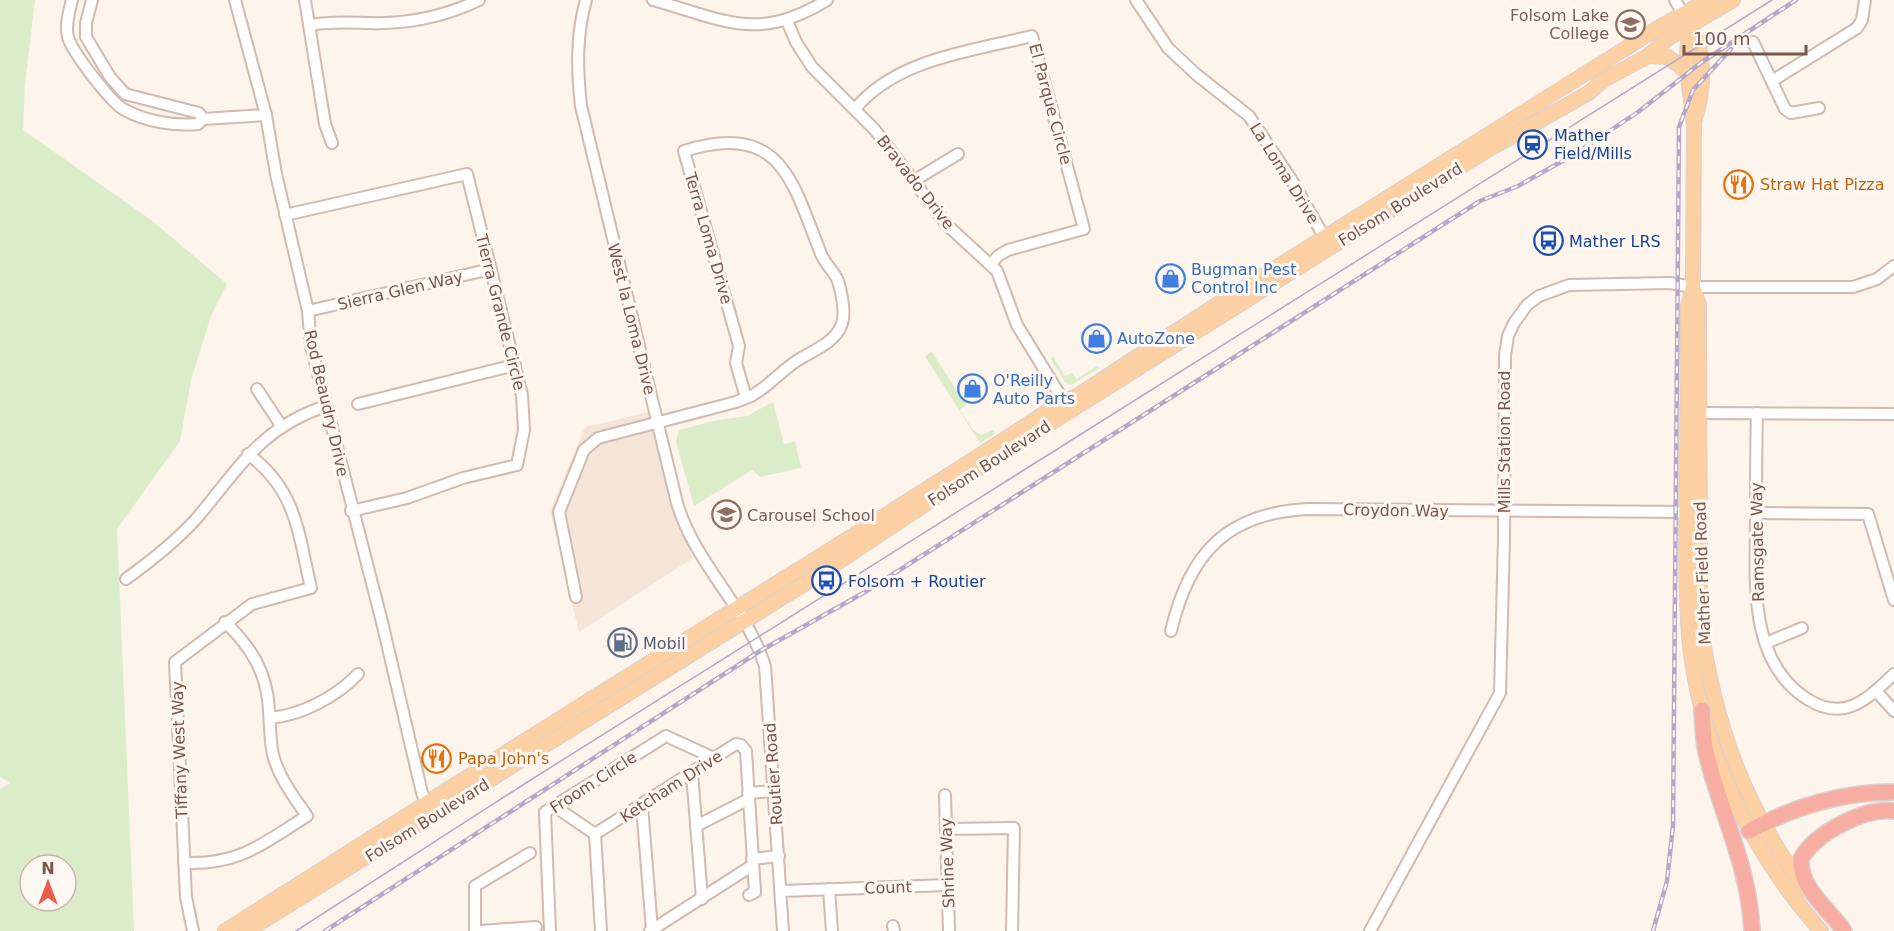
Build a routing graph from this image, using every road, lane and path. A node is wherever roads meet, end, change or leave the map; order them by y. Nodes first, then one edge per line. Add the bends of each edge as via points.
1 (72, 0) edge
2 (92, 0) edge
3 (235, 0) edge
4 (305, 0) edge
5 (480, 0) edge
6 (586, 0) edge
7 (653, 0) edge
8 (827, 0) edge
9 (1136, 0) edge
10 (1675, 0) edge
11 (1708, 0) edge
12 (1733, 0) edge
13 (1865, 0) edge
14 (1686, 20) junction
15 (787, 21) junction
16 (311, 25) junction
17 (1753, 42) dead end
18 (1648, 56) junction
19 (1687, 72) junction
20 (1772, 81) junction
21 (1819, 108) dead end
22 (855, 109) junction
23 (266, 115) junction
24 (203, 119) junction
25 (1694, 124) junction
26 (332, 143) dead end
27 (958, 154) dead end
28 (915, 180) junction
29 (285, 215) junction
30 (1327, 242) junction
31 (992, 264) junction
32 (1894, 266) edge
33 (491, 269) junction
34 (1693, 287) junction
35 (308, 311) junction
36 (514, 364) junction
37 (257, 389) dead end
38 (746, 398) junction
39 (358, 404) dead end
40 (326, 406) junction
41 (1067, 407) junction
42 (1699, 413) junction
43 (1757, 413) junction
44 (1894, 414) edge
45 (657, 423) junction
46 (282, 427) junction
47 (248, 454) junction
48 (351, 511) junction
49 (1503, 511) junction
50 (887, 512) junction
51 (1686, 513) junction
52 (1756, 513) junction
53 (852, 553) junction
54 (126, 579) dead end
55 (576, 597) dead end
56 (1894, 600) edge
57 (736, 609) junction
58 (1700, 610) junction
59 (745, 621) junction
60 (225, 622) junction
61 (1802, 628) dead end
62 (1171, 631) dead end
63 (1766, 643) junction
64 (358, 674) dead end
65 (1894, 674) edge
66 (613, 686) junction
67 (1877, 692) junction
68 (1702, 710) junction
69 (1894, 711) edge
70 (270, 718) junction
71 (576, 726) junction
72 (714, 758) junction
73 (692, 773) junction
74 (775, 791) junction
75 (1894, 792) edge
76 (945, 795) dead end
77 (749, 796) junction
78 (554, 806) junction
79 (642, 806) junction
80 (429, 810) junction
81 (1894, 811) edge
82 (696, 826) junction
83 (1756, 827) junction
84 (946, 829) junction
85 (595, 834) junction
86 (530, 853) dead end
87 (779, 856) junction
88 (752, 862) junction
89 (184, 863) junction
90 (948, 885) junction
91 (829, 889) junction
92 (781, 891) junction
93 (749, 896) dead end
94 (702, 899) junction
95 (536, 927) dead end
96 (651, 930) edge
97 (194, 931) edge
98 (225, 931) edge
99 (248, 931) edge
100 (475, 931) edge
101 (480, 931) edge
102 (550, 931) edge
103 (601, 931) edge
104 (783, 931) edge
105 (832, 931) edge
106 (949, 931) edge
107 (1012, 931) edge
108 (1370, 931) edge
109 (1752, 931) edge
110 (1821, 931) edge
111 (1843, 931) edge

1 - 24 street via 68,38 117,104 126,111 177,126 198,124
2 - 24 street via 86,37 125,94 200,113
3 - 23 street, Rod Beaudry Drive
4 - 16 street
5 - 16 street via 410,21 333,20
6 - 45 street, West la Loma Drive via 578,56 581,106
7 - 15 street via 741,24
8 - 15 street
9 - 30 street, La Loma Drive via 1168,48 1249,116
10 - 14 street
11 - 14 main road, Folsom Boulevard
12 - 14 main road, Folsom Boulevard
13 - 20 street via 1857,28
14 - 18 main road, Folsom Boulevard
14 - 19 main road, Mather Field Road
14 - 25 main road, Mather Field Road via 1698,43 1702,62 1700,103
14 - 30 main road, Folsom Boulevard
15 - 22 street, Bravado Drive via 812,68
16 - 26 street via 325,124
17 - 20 street
18 - 19 main road via 1668,57
18 - 30 main road, Folsom Boulevard
19 - 25 main road, Mather Field Road
20 - 21 street via 1785,109 1791,113
22 - 28 street, Bravado Drive
22 - 31 street, El Parque Circle via 863,99 909,69 1032,36 1084,229 1008,250
23 - 24 street
23 - 29 street, Rod Beaudry Drive
25 - 34 main road, Mather Field Road
27 - 28 street
28 - 31 street, Bravado Drive via 947,225
29 - 33 street, Tierra Grande Circle via 467,174
29 - 35 street, Rod Beaudry Drive
30 - 41 main road, Folsom Boulevard
31 - 41 street, Bravado Drive via 1003,282 1010,312
32 - 34 street, Mills Station Road via 1877,279 1853,287
33 - 35 street, Sierra Glen Way
33 - 36 street, Tierra Grande Circle
34 - 42 main road, Mather Field Road via 1699,305
34 - 49 street, Mills Station Road via 1670,283 1569,285 1550,290 1527,305 1505,346
34 - 51 main road, Mather Field Road via 1688,306
35 - 40 street, Rod Beaudry Drive via 311,346
36 - 39 street
36 - 48 street, Tierra Grande Circle via 524,416 517,465
37 - 46 street
38 - 38 street, Terra Loma Drive via 833,338 844,317 838,281 822,257 797,188 787,172 769,156 747,146 709,143 684,151 739,346 736,363
38 - 45 street, Terra Loma Drive
40 - 46 street
40 - 48 street, Rod Beaudry Drive
41 - 50 main road, Folsom Boulevard
41 - 53 main road, Folsom Boulevard
42 - 43 street
42 - 58 main road, Mather Field Road
43 - 44 street
43 - 52 street, Ramsgate Way
45 - 55 street, Terra Loma Drive via 598,438 584,450 559,512
45 - 57 street, West la Loma Drive via 681,518 700,556
46 - 47 street
47 - 54 street via 194,520
47 - 60 street, Tiffany West Way via 271,472 287,495 311,588 252,604
48 - 80 street, Rod Beaudry Drive
49 - 51 street, Croydon Way
49 - 62 street, Croydon Way via 1308,509 1253,518 1223,535 1203,554 1180,595
49 - 108 street, Mills Station Road via 1500,693
50 - 53 main road via 886,522 861,540
50 - 57 main road, Folsom Boulevard
51 - 58 main road via 1693,528 1694,601
51 - 68 main road, Mather Field Road via 1688,621
52 - 56 street via 1868,514
52 - 63 street, Ramsgate Way via 1756,604
53 - 59 main road, Folsom Boulevard
57 - 59 street, West la Loma Drive
57 - 66 main road, Folsom Boulevard
58 - 83 main road, Mather Field Road via 1715,702
59 - 71 main road, Folsom Boulevard
59 - 74 street, Routier Road via 765,666
60 - 70 street via 248,646 259,665 267,688
60 - 89 street, Tiffany West Way via 175,663
61 - 63 street
63 - 67 street, Ramsgate Way via 1782,676 1810,700 1827,708 1861,703
64 - 70 street via 310,708
65 - 67 street, Ramsgate Way
66 - 71 main road via 605,700 580,716
66 - 80 main road, Folsom Boulevard
67 - 69 street
68 - 83 main road, Mather Field Road via 1732,798
68 - 109 highway via 1706,750 1750,897
70 - 89 street via 277,767 307,816 245,855 210,864
71 - 80 main road, Folsom Boulevard
72 - 73 street, Ketcham Drive
72 - 77 street, Ketcham Drive via 736,744 744,746
72 - 78 street, Froom Circle via 666,736
73 - 79 street, Ketcham Drive
73 - 82 street
74 - 77 street
74 - 87 street, Routier Road
75 - 83 highway via 1845,796 1806,806
76 - 84 street, Shrine Way
77 - 82 street
77 - 88 street
78 - 85 street
78 - 102 street, Froom Circle via 544,812
79 - 85 street, Ketcham Drive
79 - 96 street
80 - 98 main road, Folsom Boulevard
80 - 99 main road, Folsom Boulevard
81 - 111 highway via 1873,810 1857,816 1814,843 1801,859 1808,884
82 - 94 street
83 - 110 main road, Mather Field Road via 1779,877
83 - 111 main road, Mather Field Road
84 - 90 street, Shrine Way
84 - 107 street via 1014,828
85 - 103 street
86 - 100 street via 475,886
87 - 88 street
87 - 92 street, Routier Road
88 - 93 street via 754,892
88 - 94 street
89 - 97 street, Tiffany West Way
90 - 91 street, Count
90 - 106 street, Shrine Way
91 - 92 street, Count
91 - 105 street
92 - 104 street, Routier Road
94 - 96 street
95 - 101 street

